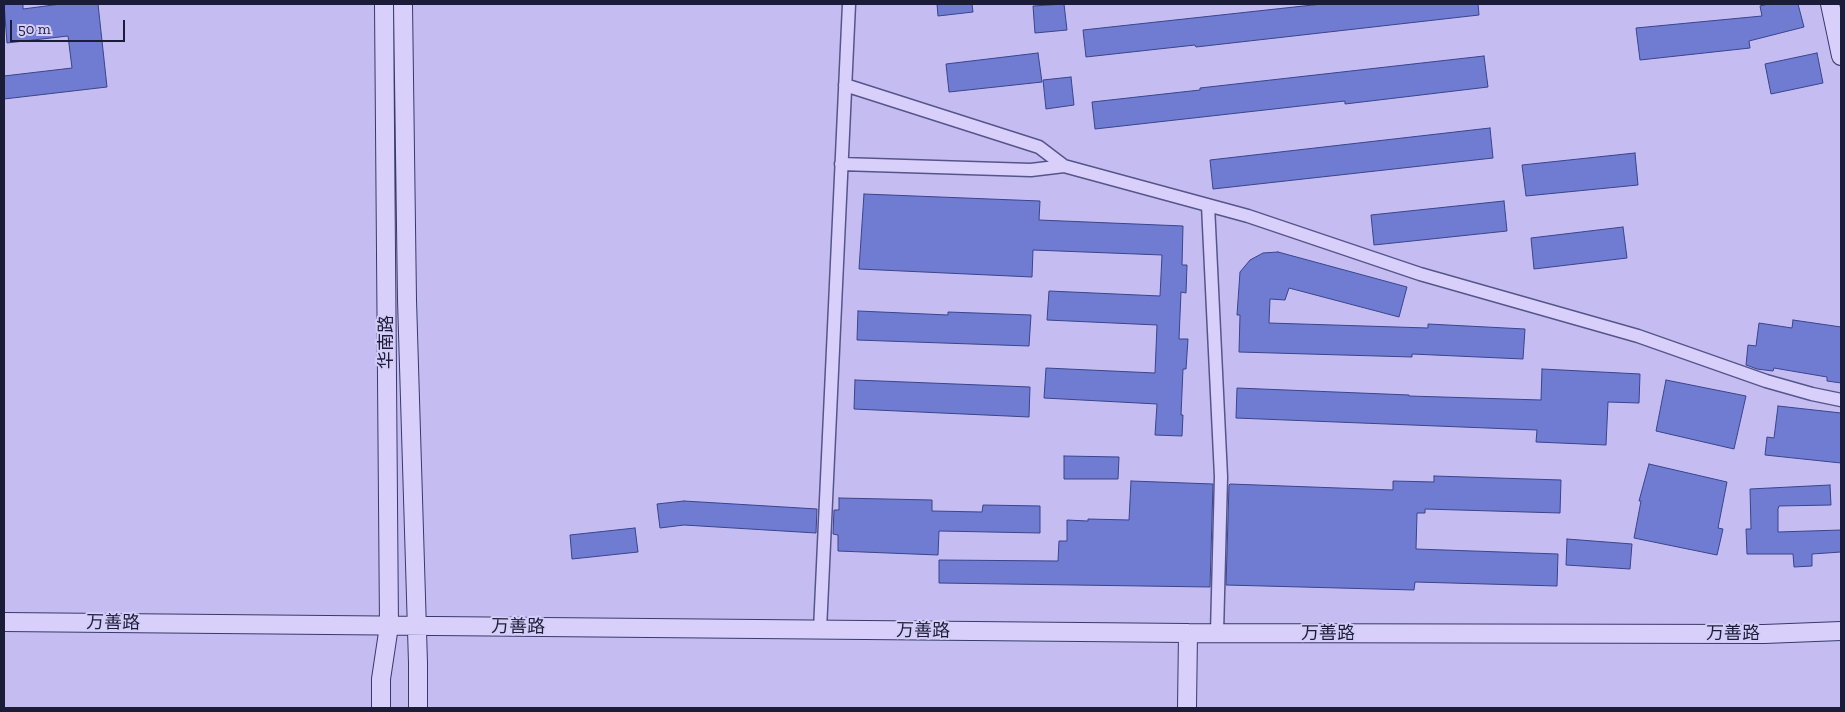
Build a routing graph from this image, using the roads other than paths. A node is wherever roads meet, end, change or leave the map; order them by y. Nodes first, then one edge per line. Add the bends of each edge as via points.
1 (384, 4) edge
2 (403, 4) edge
3 (849, 4) edge
4 (1830, 4) edge
5 (1841, 56) edge
6 (845, 85) junction
7 (841, 164) junction
8 (1064, 166) junction
9 (1208, 205) junction
10 (1841, 400) edge
11 (4, 622) edge
12 (389, 626) junction
13 (417, 626) junction
14 (820, 630) junction
15 (1841, 630) edge
16 (1188, 633) junction
17 (1217, 633) junction
18 (1187, 702) edge
19 (381, 708) edge
20 (418, 708) edge

1 - 12 main road, 华南路
2 - 13 main road, 华南路 via 407,300
3 - 6 street
4 - 5 main road
6 - 7 street
6 - 8 street via 1039,147
7 - 8 street via 1031,170
7 - 14 street
8 - 9 street
9 - 10 street via 1420,274 1638,336 1766,381
9 - 17 street via 1221,477
11 - 12 main road, 万善路
12 - 13 main road, 万善路
12 - 19 main road, 华南路 via 381,679
13 - 14 main road, 万善路
13 - 20 main road, 华南路
14 - 16 main road, 万善路
15 - 17 main road, 万善路 via 1764,634
16 - 17 main road, 万善路
16 - 18 main road

